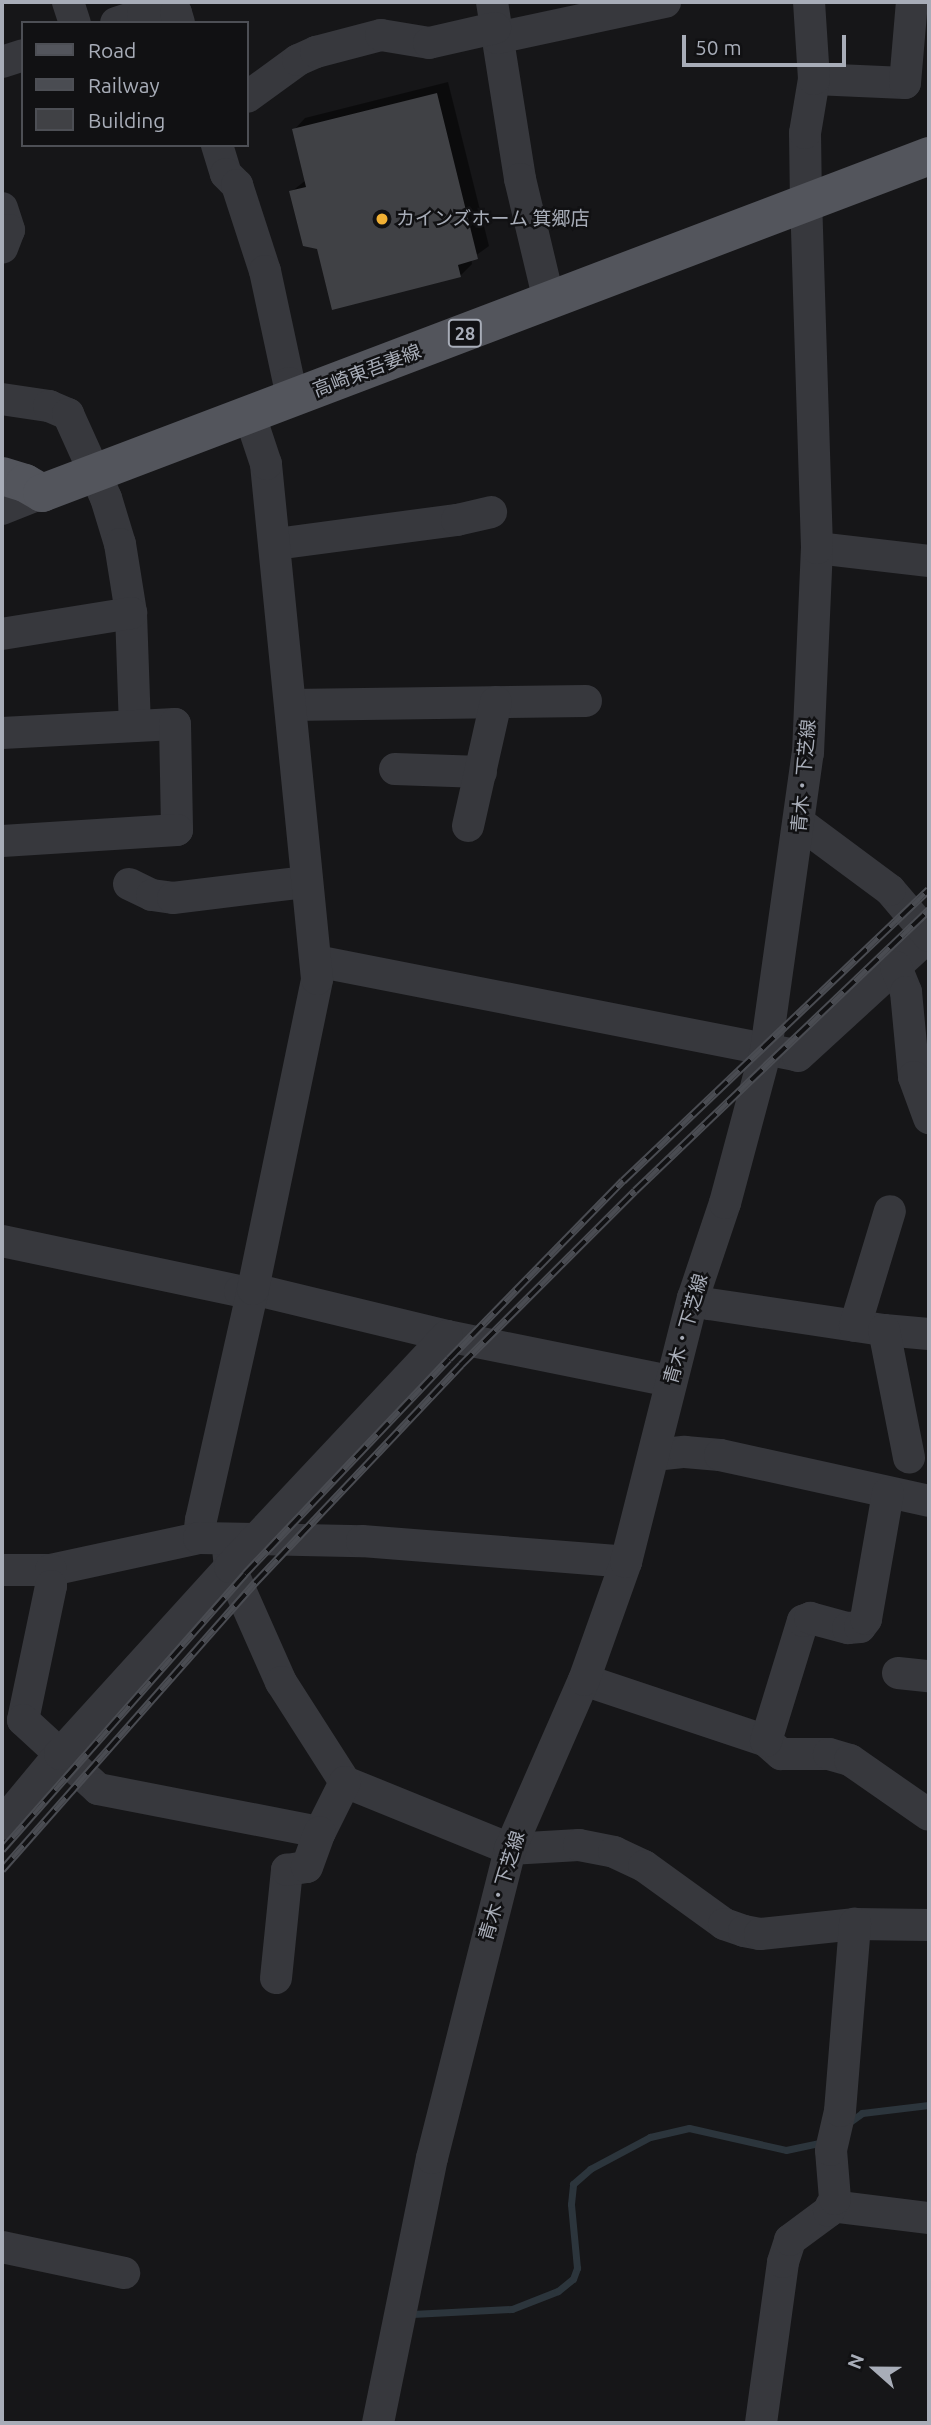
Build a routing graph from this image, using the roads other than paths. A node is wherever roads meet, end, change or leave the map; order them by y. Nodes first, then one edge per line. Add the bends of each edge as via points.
1 (68, 2) edge
2 (665, 2) edge
3 (808, 2) edge
4 (912, 2) edge
5 (133, 13) edge
6 (74, 21) edge
7 (178, 21) edge
8 (495, 23) edge
9 (21, 56) edge
10 (2, 62) edge
11 (814, 79) junction
12 (248, 96) edge
13 (217, 147) edge
14 (929, 156) edge
15 (806, 204) junction
16 (2, 208) edge
17 (2, 248) edge
18 (549, 301) junction
19 (296, 398) junction
20 (2, 399) edge
21 (250, 416) junction
22 (94, 474) junction
23 (2, 476) edge
24 (42, 494) junction
25 (2, 509) edge
26 (491, 512) dead end
27 (276, 544) junction
28 (817, 548) junction
29 (929, 561) edge
30 (131, 613) junction
31 (2, 634) edge
32 (586, 701) dead end
33 (496, 702) junction
34 (291, 705) junction
35 (135, 726) junction
36 (2, 733) edge
37 (395, 769) dead end
38 (481, 772) junction
39 (800, 824) junction
40 (468, 826) dead end
41 (2, 841) edge
42 (305, 882) junction
43 (129, 884) dead end
44 (316, 961) junction
45 (896, 967) junction
46 (766, 1050) junction
47 (929, 1118) edge
48 (890, 1211) dead end
49 (3, 1245) edge
50 (253, 1289) junction
51 (693, 1298) junction
52 (869, 1328) junction
53 (929, 1334) edge
54 (447, 1336) junction
55 (671, 1381) junction
56 (654, 1455) junction
57 (909, 1458) dead end
58 (888, 1493) junction
59 (929, 1501) edge
60 (227, 1546) junction
61 (626, 1562) junction
62 (2, 1570) edge
63 (51, 1570) junction
64 (898, 1673) dead end
65 (929, 1676) edge
66 (584, 1679) junction
67 (766, 1741) junction
68 (60, 1754) junction
69 (345, 1782) junction
70 (929, 1815) edge
71 (2, 1824) edge
72 (320, 1832) junction
73 (510, 1849) junction
74 (855, 1924) junction
75 (929, 1925) edge
76 (276, 1978) dead end
77 (831, 2206) junction
78 (929, 2218) edge
79 (2, 2247) edge
80 (124, 2273) dead end
81 (377, 2423) edge
82 (761, 2423) edge

1 - 6 street
2 - 8 street
3 - 11 street, 青木・下芝線
4 - 11 street via 905,83
5 - 7 street via 176,13
8 - 12 street via 429,43 381,35 316,52
8 - 18 street via 520,179
9 - 10 street
11 - 15 street, 青木・下芝線 via 805,133
13 - 19 street via 226,174 237,185 265,271
14 - 15 main road, 高崎東吾妻線 / 28
15 - 18 main road, 高崎東吾妻線 / 28
15 - 28 street, 青木・下芝線
16 - 17 street via 9,230
18 - 19 main road, 高崎東吾妻線 / 28
19 - 21 main road, 高崎東吾妻線 / 28
20 - 22 street via 49,406 68,414
21 - 22 main road, 高崎東吾妻線 / 28
21 - 27 street via 267,464
22 - 24 main road, 高崎東吾妻線 / 28
22 - 30 street via 115,523
23 - 24 main road
24 - 25 street
26 - 27 street
27 - 34 street
28 - 29 street
28 - 39 street, 青木・下芝線 via 808,753
30 - 31 street
30 - 35 street
32 - 33 street
33 - 34 street
33 - 38 street
34 - 42 street
35 - 36 street
35 - 41 street via 175,724 177,830
37 - 38 street
38 - 40 street
39 - 45 street via 890,890 929,936
39 - 46 street, 青木・下芝線
42 - 43 street via 173,898 152,895
42 - 44 street
44 - 46 street
44 - 50 street via 317,979
45 - 46 street via 798,1056
45 - 47 street via 906,992 914,1077
46 - 51 street, 青木・下芝線 via 725,1203
48 - 52 street
49 - 50 street via 240,1291
50 - 54 street
50 - 60 street via 201,1520
51 - 52 street
51 - 55 street, 青木・下芝線
52 - 53 street
52 - 57 street
54 - 55 street
54 - 60 street
55 - 56 street, 青木・下芝線
56 - 58 street via 720,1455
56 - 61 street, 青木・下芝線
58 - 59 street
58 - 67 street via 866,1619 860,1627 848,1628 803,1620
60 - 61 street via 340,1539
60 - 63 street
60 - 68 street
60 - 69 street via 281,1682
61 - 66 street, 青木・下芝線
62 - 63 street
63 - 68 street via 23,1720
64 - 65 street
66 - 67 street
66 - 73 street, 青木・下芝線
67 - 70 street via 781,1754 829,1754 850,1760
68 - 71 street
68 - 72 street via 98,1788
69 - 72 street
69 - 73 street
72 - 76 street via 307,1867 287,1870
73 - 74 street via 579,1845 614,1852 644,1866 724,1924 744,1931 760,1934
73 - 81 street, 青木・下芝線 via 432,2158
74 - 75 street
74 - 77 street via 840,2111 831,2150 835,2199
77 - 78 street
77 - 82 street via 790,2240
79 - 80 street

